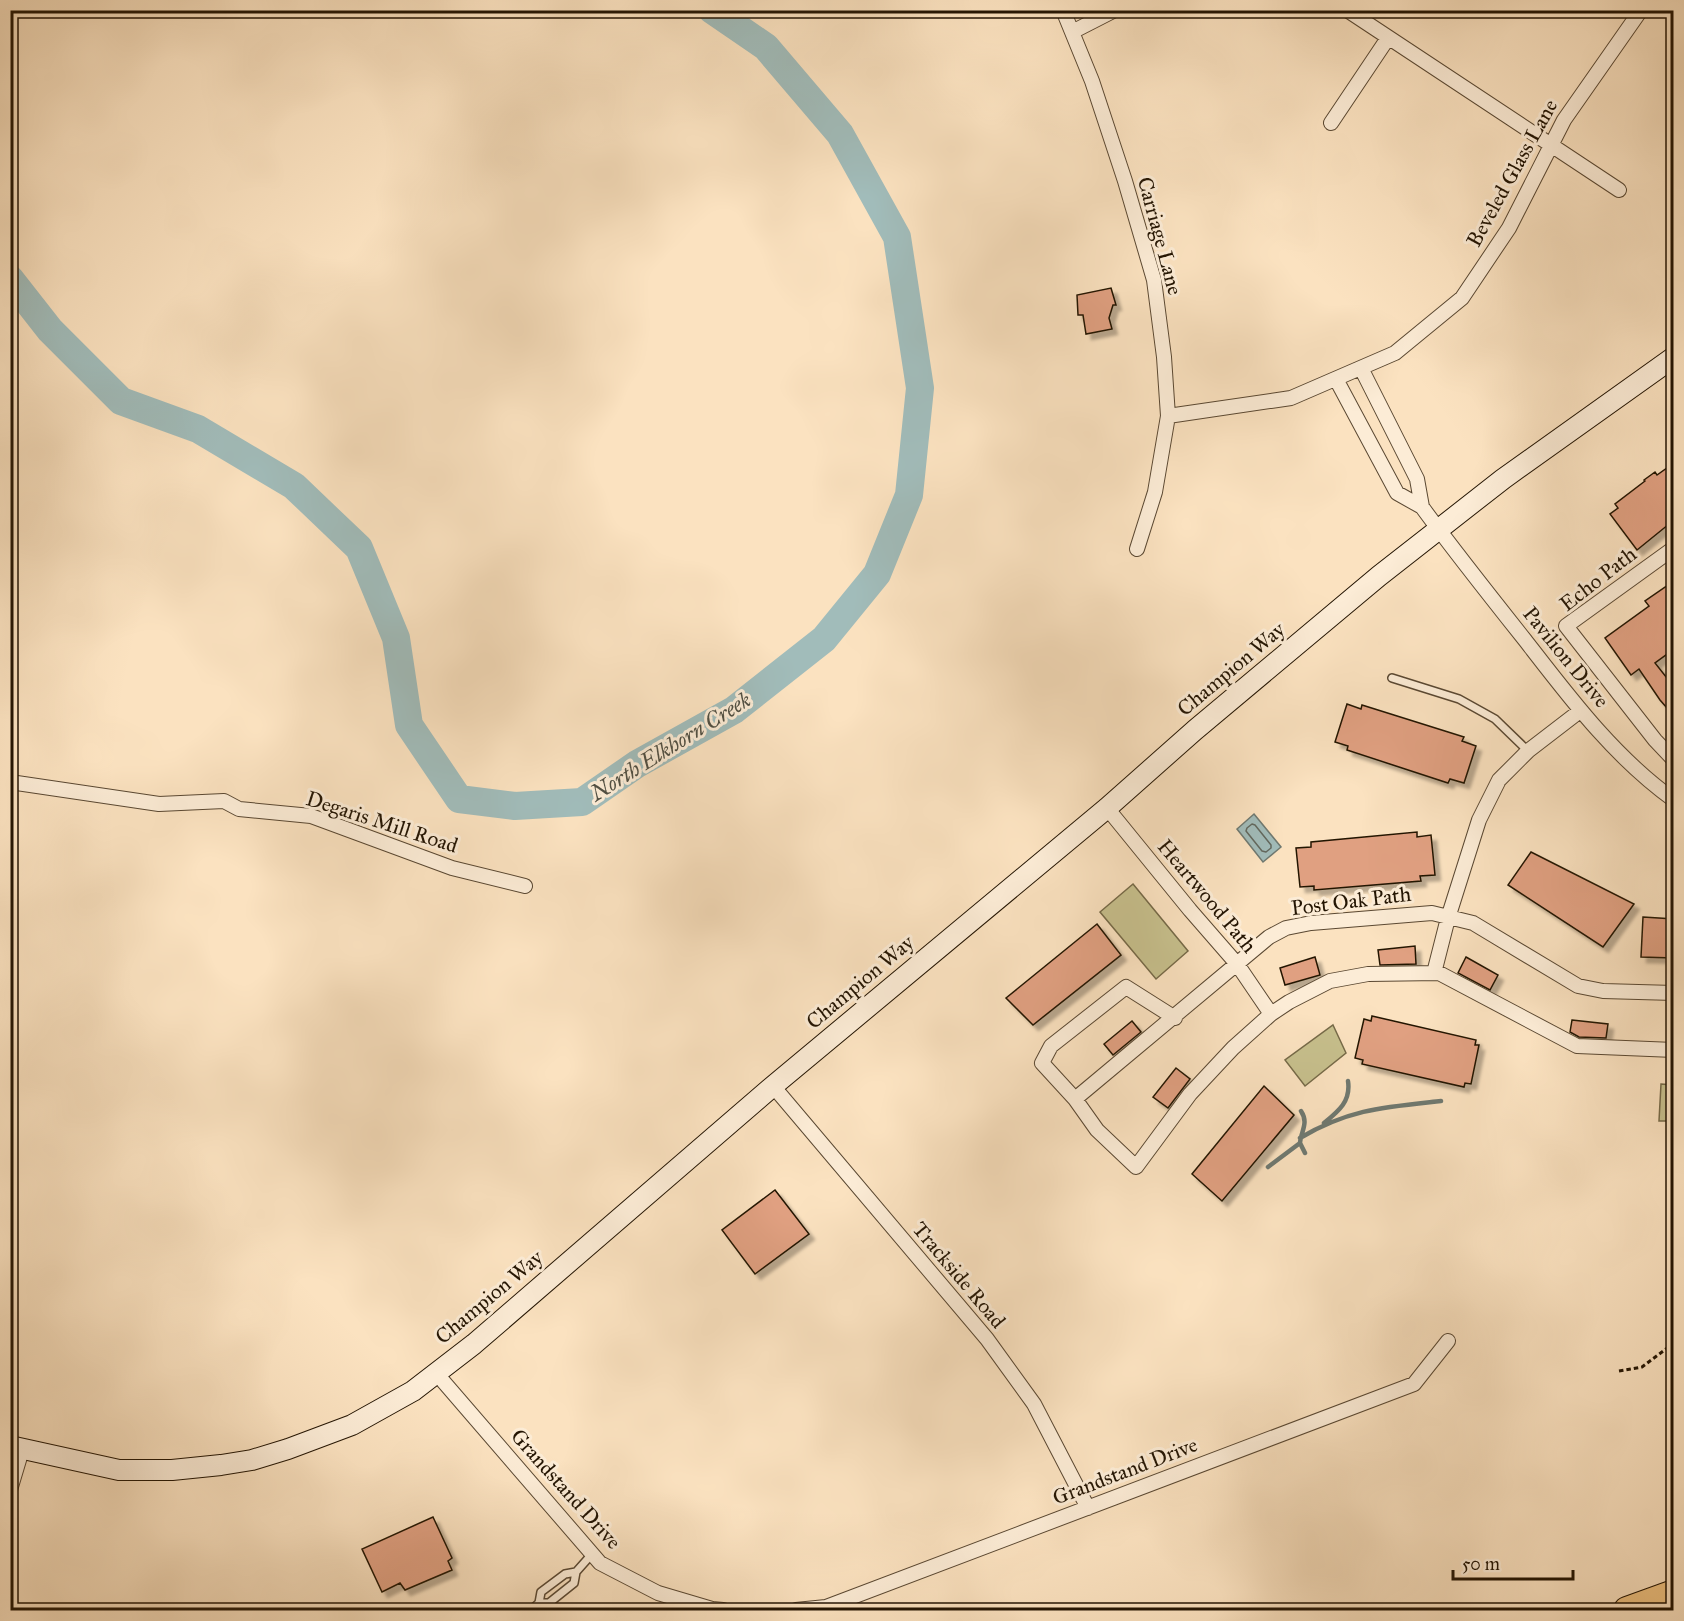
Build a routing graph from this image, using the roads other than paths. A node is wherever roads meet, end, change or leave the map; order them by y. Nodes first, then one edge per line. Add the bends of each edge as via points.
1 (1063, 10) edge
2 (1115, 10) edge
3 (1347, 10) edge
4 (1641, 10) edge
5 (1072, 32) junction
6 (1388, 38) junction
7 (1331, 123) dead end
8 (1550, 146) junction
9 (1619, 190) dead end
10 (1674, 357) edge
11 (1361, 368) junction
12 (1336, 379) junction
13 (1168, 416) junction
14 (1422, 507) junction
15 (1438, 530) junction
16 (1674, 548) edge
17 (1137, 549) dead end
18 (1392, 678) dead end
19 (1580, 711) junction
20 (1528, 751) junction
21 (1674, 760) edge
22 (10, 782) edge
23 (1674, 800) edge
24 (1107, 808) junction
25 (525, 886) dead end
26 (1448, 918) junction
27 (1237, 964) junction
28 (1434, 973) junction
29 (1674, 993) edge
30 (1271, 1014) junction
31 (1174, 1018) junction
32 (1674, 1050) edge
33 (773, 1086) junction
34 (1075, 1100) junction
35 (1448, 1341) dead end
36 (436, 1373) junction
37 (16, 1448) edge
38 (10, 1490) edge
39 (1088, 1508) junction
40 (592, 1554) junction
41 (576, 1572) junction
42 (1674, 1593) edge
43 (539, 1603) junction
44 (531, 1611) edge
45 (723, 1611) edge
46 (796, 1611) edge
47 (1627, 1611) edge

1 - 5 street, Carriage Lane
2 - 5 street
3 - 6 street
4 - 8 street, Beveled Glass Lane
5 - 13 street, Carriage Lane via 1096,92 1154,280
6 - 7 street
6 - 8 street
8 - 9 street
8 - 11 street, Beveled Glass Lane via 1509,228 1462,298 1395,353
10 - 15 main road, Champion Way via 1503,478
11 - 12 street, Beveled Glass Lane
11 - 14 street via 1417,479
12 - 13 street, Beveled Glass Lane via 1291,398
12 - 14 street via 1397,493
13 - 17 street, Carriage Lane via 1155,492
14 - 15 street, Pavilion Drive
15 - 19 street, Pavilion Drive
15 - 24 main road, Champion Way
16 - 21 street, Echo Path via 1566,626
18 - 20 lane via 1459,699 1495,719
19 - 20 street
19 - 23 street, Pavilion Drive via 1614,749
20 - 26 street via 1499,780 1479,820
22 - 25 street, Degaris Mill Road via 159,804 224,801 239,809 311,816 452,868
24 - 27 street, Heartwood Path
24 - 33 main road, Champion Way
26 - 27 street, Post Oak Path via 1413,913 1286,928
26 - 28 street
26 - 29 street, Post Oak Path via 1473,923 1578,986 1603,991
27 - 30 street, Heartwood Path
27 - 31 street, Post Oak Path
28 - 30 street via 1368,974 1330,981
28 - 32 street via 1577,1046
30 - 34 street via 1190,1094 1136,1167 1097,1130
31 - 34 street, Post Oak Path
31 - 34 street via 1126,987 1051,1046 1042,1063
33 - 36 main road, Champion Way
33 - 39 street, Trackside Road via 987,1339 1034,1404
35 - 39 street, Grandstand Drive via 1414,1384
36 - 37 main road, Champion Way via 413,1391 352,1425 252,1460 172,1470 119,1470
36 - 40 street, Grandstand Drive
37 - 38 street
39 - 46 street, Grandstand Drive via 826,1607
40 - 41 lane
40 - 45 street, Grandstand Drive via 600,1563 658,1593
41 - 43 lane via 565,1574 541,1592
41 - 43 lane via 574,1583 549,1603
42 - 47 highway
43 - 44 lane

